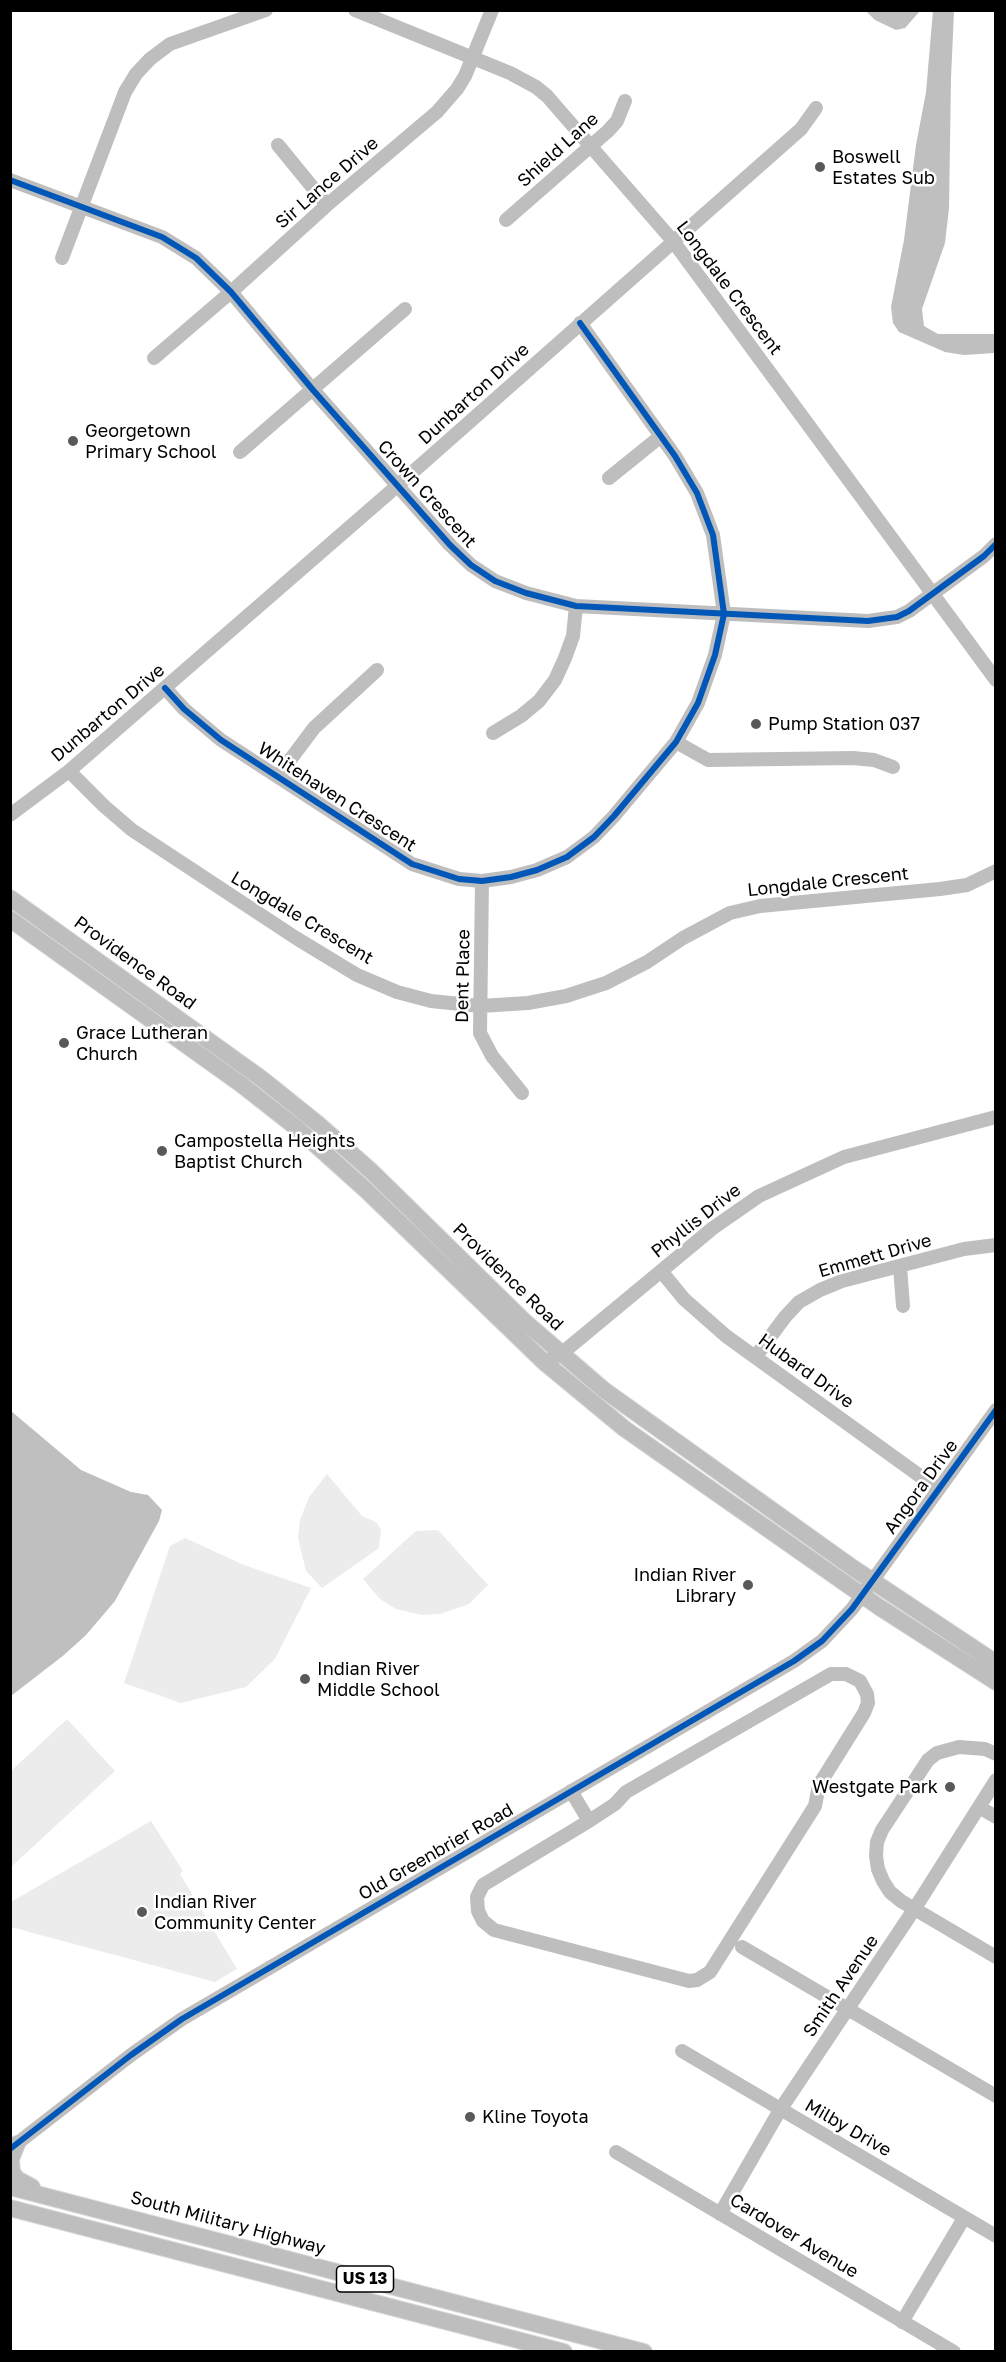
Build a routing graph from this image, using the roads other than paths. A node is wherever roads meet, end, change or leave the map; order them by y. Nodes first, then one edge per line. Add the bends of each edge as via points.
1 (266, 10) edge
2 (355, 10) edge
3 (492, 10) edge
4 (472, 57) junction
5 (625, 101) dead end
6 (816, 108) dead end
7 (278, 145) dead end
8 (591, 146) junction
9 (10, 180) edge
10 (327, 205) junction
11 (80, 207) junction
12 (506, 220) dead end
13 (674, 241) junction
14 (62, 258) dead end
15 (231, 292) junction
16 (405, 309) dead end
17 (580, 323) junction
18 (154, 358) dead end
19 (313, 390) junction
20 (661, 436) junction
21 (240, 452) dead end
22 (609, 478) dead end
23 (397, 486) junction
24 (996, 544) edge
25 (933, 593) junction
26 (576, 606) junction
27 (724, 614) junction
28 (377, 670) dead end
29 (996, 680) edge
30 (165, 688) junction
31 (493, 733) dead end
32 (676, 742) junction
33 (893, 767) dead end
34 (69, 771) junction
35 (278, 776) junction
36 (10, 816) edge
37 (996, 871) edge
38 (482, 881) junction
39 (10, 898) edge
40 (10, 919) edge
41 (480, 1006) junction
42 (522, 1093) dead end
43 (996, 1117) edge
44 (996, 1245) edge
45 (900, 1267) junction
46 (661, 1271) junction
47 (903, 1306) dead end
48 (561, 1354) junction
49 (756, 1356) junction
50 (544, 1362) junction
51 (996, 1410) edge
52 (938, 1489) junction
53 (872, 1581) junction
54 (862, 1596) junction
55 (996, 1663) edge
56 (996, 1682) edge
57 (996, 1754) edge
58 (996, 1780) edge
59 (571, 1791) junction
60 (979, 1807) junction
61 (996, 1817) edge
62 (589, 1821) junction
63 (915, 1908) junction
64 (742, 1947) dead end
65 (996, 1957) edge
66 (848, 2010) junction
67 (682, 2051) dead end
68 (996, 2096) edge
69 (780, 2110) junction
70 (14, 2146) edge
71 (616, 2152) dead end
72 (10, 2187) edge
73 (42, 2195) junction
74 (10, 2208) edge
75 (720, 2214) junction
76 (964, 2218) junction
77 (996, 2236) edge
78 (419, 2293) junction
79 (414, 2312) junction
80 (902, 2322) junction
81 (635, 2350) edge
82 (564, 2352) edge
83 (954, 2352) edge

1 - 11 street via 170,44 150,59 125,92
2 - 4 street, Longdale Crescent
3 - 4 street, Sir Lance Drive
4 - 8 street, Longdale Crescent via 537,87
4 - 10 street, Sir Lance Drive via 457,89 437,112
5 - 8 street, Shield Lane via 617,121
6 - 13 street, Dunbarton Drive via 801,129
7 - 10 street
8 - 12 street, Shield Lane
8 - 13 street, Longdale Crescent
9 - 11 street, Crown Crescent
10 - 15 street, Sir Lance Drive
11 - 14 street
11 - 15 street, Crown Crescent via 178,246
13 - 17 street, Dunbarton Drive
13 - 25 street, Longdale Crescent
15 - 18 street, Sir Lance Drive
15 - 19 street, Crown Crescent
16 - 19 street
17 - 20 street, Whitehaven Crescent
17 - 23 street, Dunbarton Drive
19 - 21 street
19 - 23 street, Crown Crescent
20 - 22 street
20 - 27 street, Whitehaven Crescent via 706,514 715,546
23 - 26 street, Crown Crescent via 450,545 495,581
23 - 30 street, Dunbarton Drive
24 - 25 street, Crown Crescent
25 - 27 street, Crown Crescent via 909,611 868,621
25 - 29 street, Longdale Crescent
26 - 27 street, Crown Crescent
26 - 31 street via 573,636 555,680 539,701
27 - 32 street, Whitehaven Crescent via 699,703
28 - 35 street via 314,728
30 - 34 street, Dunbarton Drive
30 - 35 street, Whitehaven Crescent via 206,729
32 - 33 street via 708,760 853,758
32 - 38 street, Whitehaven Crescent via 614,816 567,857 537,870
34 - 36 street, Dunbarton Drive
34 - 41 street, Longdale Crescent via 151,844 357,975 431,1001
35 - 38 street, Whitehaven Crescent via 412,864 459,879
37 - 41 street, Longdale Crescent via 967,885 949,888 760,906 730,913 606,983 528,1003
38 - 41 street, Dent Place
39 - 48 main road, Providence Road via 253,1072 318,1124
40 - 50 main road, Providence Road via 298,1129
41 - 42 street, Dent Place via 480,1033 492,1056
43 - 46 street, Phyllis Drive via 844,1157 801,1175 759,1196
44 - 45 street, Emmett Drive via 964,1249
45 - 47 street
45 - 49 street, Emmett Drive via 842,1281 799,1302
46 - 48 street, Phyllis Drive
46 - 49 street, Hubard Drive via 706,1320
48 - 50 street, Phyllis Drive
48 - 53 main road, Providence Road via 642,1419
49 - 52 street, Hubard Drive
50 - 54 main road, Providence Road via 625,1429
51 - 52 street, Angora Drive
52 - 53 street, Angora Drive
53 - 54 street, Old Greenbrier Road
53 - 55 main road, Providence Road
54 - 56 main road, Providence Road
54 - 59 street, Old Greenbrier Road via 836,1628 803,1654
57 - 63 street via 972,1747 937,1754 921,1769 882,1830 878,1869 890,1892
58 - 60 street, Smith Avenue
59 - 62 street
59 - 70 street, Old Greenbrier Road via 182,2019
60 - 61 street
60 - 63 street, Smith Avenue
62 - 62 street via 626,1792 831,1674 846,1674 860,1681 867,1694 864,1713 819,1785 816,1806 710,1972 697,1980 494,1930 483,1921 477,1897 483,1885
63 - 65 street
63 - 66 street, Smith Avenue
64 - 66 street
66 - 68 street
66 - 69 street, Smith Avenue
67 - 69 street, Milby Drive
69 - 75 street, Smith Avenue
69 - 76 street, Milby Drive
70 - 73 main road via 12,2172
71 - 75 street, Cardover Avenue
72 - 73 main road, South Military Highway / US 13
73 - 78 main road, South Military Highway / US 13
74 - 79 main road, US 13
75 - 80 street, Cardover Avenue
76 - 77 street, Milby Drive
76 - 80 street
78 - 79 street
78 - 81 main road, South Military Highway / US 13
79 - 82 main road, US 13
80 - 83 street, Cardover Avenue

